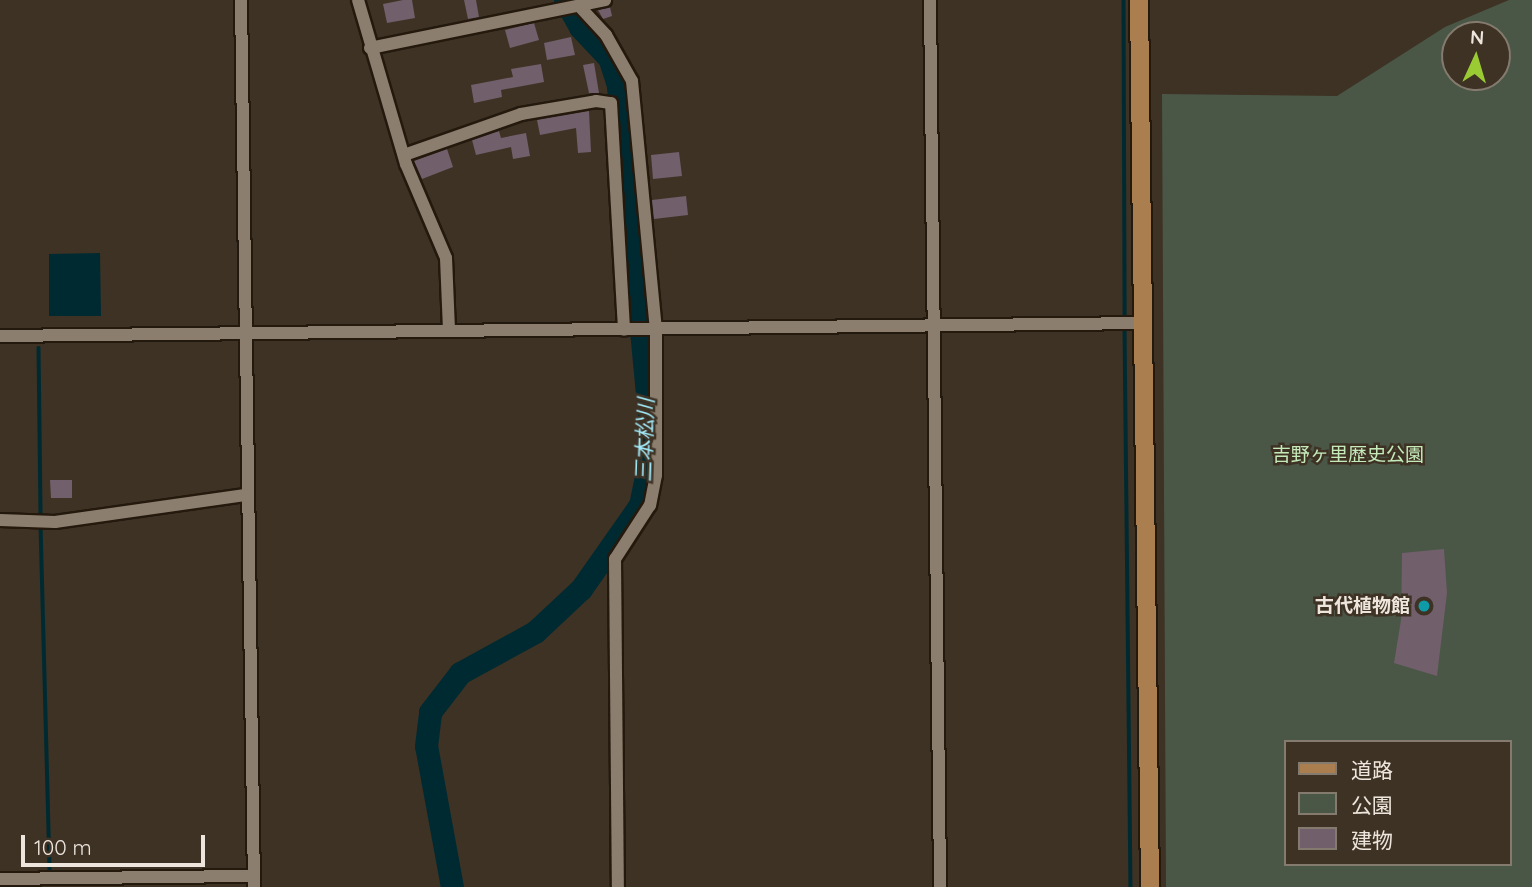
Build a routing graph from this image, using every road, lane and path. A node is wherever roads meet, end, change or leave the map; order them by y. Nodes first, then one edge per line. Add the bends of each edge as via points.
1 (240, 0) edge
2 (358, 0) edge
3 (605, 0) edge
4 (930, 0) edge
5 (1139, 0) edge
6 (580, 7) junction
7 (370, 48) junction
8 (407, 154) junction
9 (1141, 323) junction
10 (933, 327) junction
11 (624, 330) junction
12 (656, 330) junction
13 (449, 331) junction
14 (247, 335) junction
15 (0, 336) edge
16 (245, 495) junction
17 (0, 520) edge
18 (0, 879) edge
19 (254, 882) edge
20 (618, 887) edge
21 (940, 887) edge
22 (1150, 887) edge

1 - 14 street
2 - 7 street
3 - 6 street
4 - 10 street
5 - 9 street
6 - 7 street
6 - 12 street via 606,35 632,81
7 - 8 street
8 - 11 street via 521,114 596,101 611,103
8 - 13 street via 446,258
9 - 10 street
9 - 22 street
10 - 12 street
10 - 21 street
11 - 12 street
11 - 13 street
12 - 20 street via 656,475 650,505 615,559
13 - 14 street
14 - 15 street
14 - 16 street
16 - 17 street via 55,523
16 - 19 street
18 - 19 street

